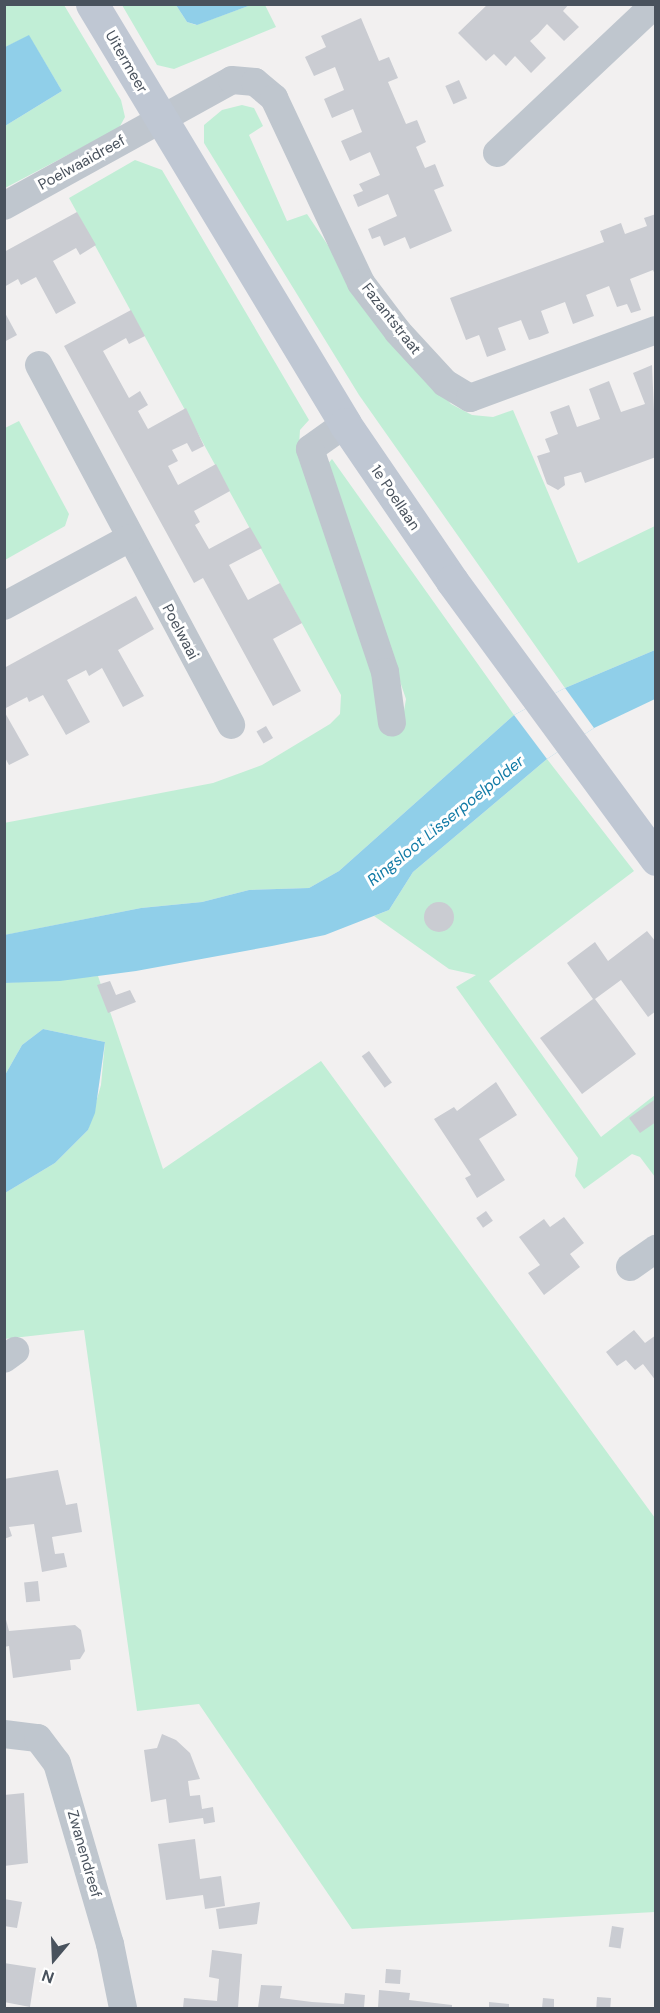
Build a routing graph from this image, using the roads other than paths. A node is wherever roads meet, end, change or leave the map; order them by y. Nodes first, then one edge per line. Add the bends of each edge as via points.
1 (92, 4) edge
2 (655, 4) edge
3 (159, 120) junction
4 (497, 153) dead end
5 (4, 206) edge
6 (656, 330) edge
7 (39, 365) dead end
8 (345, 424) junction
9 (130, 538) junction
10 (4, 606) edge
11 (392, 723) dead end
12 (231, 725) dead end
13 (656, 859) edge
14 (656, 1249) edge
15 (630, 1267) dead end
16 (4, 1734) edge
17 (123, 2008) edge

1 - 3 street, Uitermeer
2 - 4 street
3 - 5 street, Poelwaaidreef
3 - 6 street, Fazantstraat via 232,80 255,82 274,98 361,283 398,332 445,383 471,398
3 - 8 street, 1e Poellaan
7 - 9 street, Poelwaai
8 - 11 street via 310,449 385,672
8 - 13 street, 1e Poellaan via 537,698
9 - 10 street
9 - 12 street, Poelwaai
14 - 15 street
16 - 17 street, Zwanendreef via 38,1738 57,1763 110,1944

